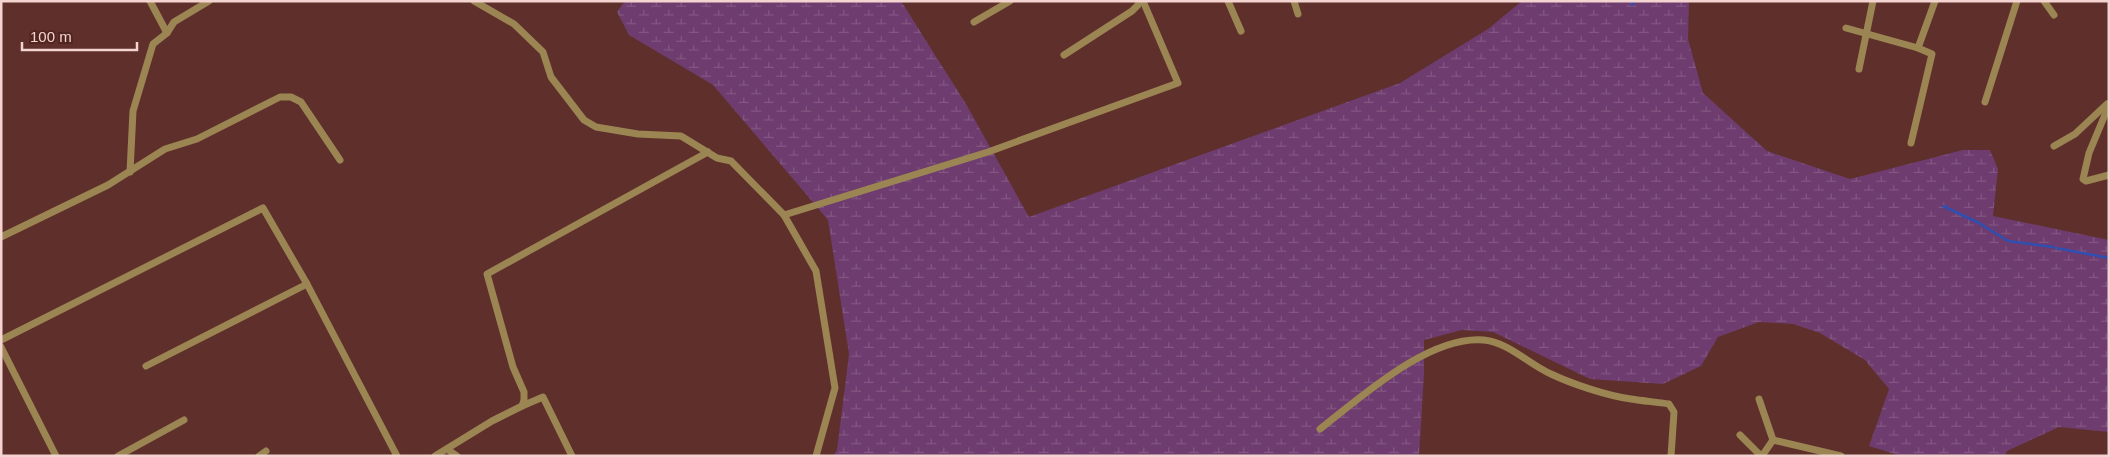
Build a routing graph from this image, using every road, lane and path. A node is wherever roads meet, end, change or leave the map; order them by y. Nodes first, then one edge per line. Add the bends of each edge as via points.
1 (150, 1) edge
2 (209, 1) edge
3 (474, 1) edge
4 (1010, 1) edge
5 (1139, 1) edge
6 (1143, 1) edge
7 (1228, 1) edge
8 (1294, 1) edge
9 (1873, 1) edge
10 (1935, 1) edge
11 (2017, 1) edge
12 (2044, 1) edge
13 (1298, 14) dead end
14 (2054, 15) dead end
15 (974, 22) dead end
16 (1846, 28) dead end
17 (1241, 31) dead end
18 (167, 33) junction
19 (1865, 34) junction
20 (1918, 48) junction
21 (1064, 55) dead end
22 (1858, 70) dead end
23 (1985, 102) dead end
24 (2109, 103) edge
25 (1911, 143) dead end
26 (2054, 146) dead end
27 (708, 152) junction
28 (340, 160) dead end
29 (130, 172) junction
30 (2109, 175) edge
31 (784, 215) junction
32 (1, 237) edge
33 (307, 284) junction
34 (1, 340) edge
35 (1, 347) edge
36 (146, 366) dead end
37 (1760, 399) dead end
38 (522, 406) junction
39 (184, 420) dead end
40 (1320, 429) dead end
41 (1740, 435) dead end
42 (1773, 440) junction
43 (447, 449) junction
44 (266, 451) dead end
45 (56, 456) edge
46 (118, 456) edge
47 (259, 456) edge
48 (397, 456) edge
49 (434, 456) edge
50 (457, 456) edge
51 (572, 456) edge
52 (816, 456) edge
53 (1671, 456) edge
54 (1762, 456) edge
55 (1841, 456) edge

1 - 18 street
2 - 18 street via 174,22
3 - 27 street via 514,24 543,52 551,77 584,120 596,127 638,134 681,136
4 - 15 street
5 - 21 street via 1132,11
6 - 31 street via 1178,83 988,152
7 - 17 street
8 - 13 street
9 - 19 street
10 - 20 street
11 - 23 street
12 - 14 street
16 - 19 street
18 - 29 street via 153,44 133,111
19 - 20 street
19 - 22 street
20 - 25 street via 1932,54
24 - 26 street via 2075,134
24 - 30 street via 2089,153 2083,179
27 - 31 street via 717,158 731,160
27 - 38 street via 488,274 513,367 524,392
28 - 29 street via 301,102 280,97 197,139 166,149
29 - 32 street
31 - 52 street via 816,270 835,388
33 - 34 street via 262,208
33 - 36 street
33 - 48 street
35 - 45 street
37 - 42 street
38 - 43 street
38 - 51 street via 543,397
39 - 46 street
40 - 53 street via 1396,371 1426,354 1447,346 1482,340 1497,342 1551,375 1604,393 1668,404 1674,412
41 - 54 street
42 - 54 street
42 - 55 street
43 - 49 street
43 - 50 street
44 - 47 street

